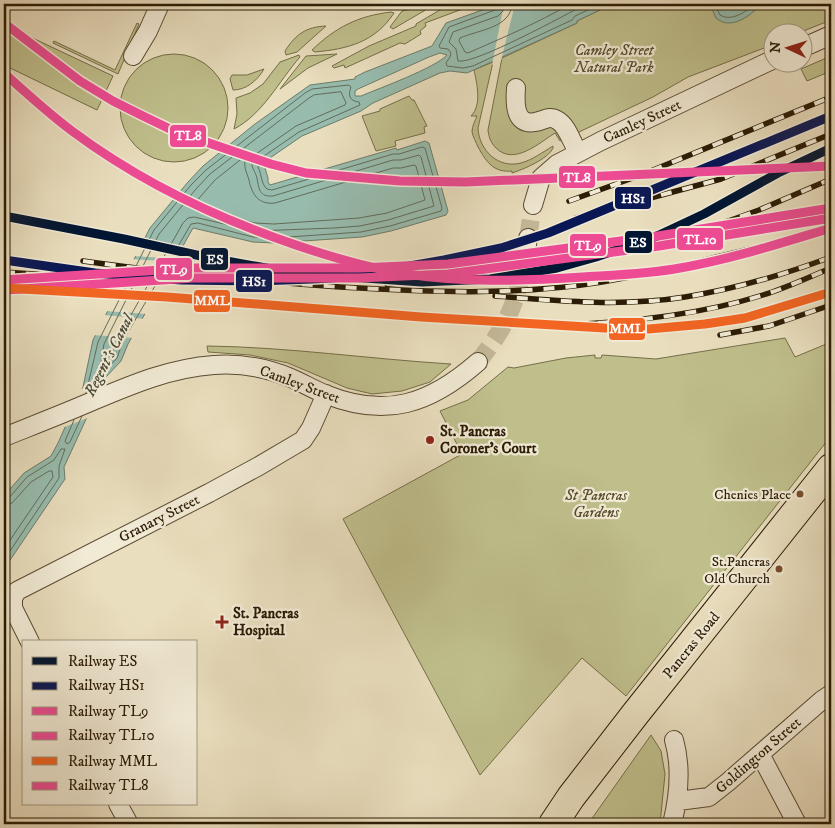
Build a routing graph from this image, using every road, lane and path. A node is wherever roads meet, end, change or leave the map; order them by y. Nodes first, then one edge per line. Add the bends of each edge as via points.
1 (160, 4) edge
2 (831, 35) edge
3 (812, 44) edge
4 (133, 56) dead end
5 (762, 65) edge
6 (516, 88) dead end
7 (578, 152) junction
8 (533, 205) tunnel mouth
9 (528, 238) tunnel mouth
10 (525, 257) tunnel mouth
11 (478, 362) tunnel mouth
12 (326, 394) junction
13 (4, 437) edge
14 (831, 468) edge
15 (29, 640) edge
16 (831, 694) edge
17 (674, 740) dead end
18 (760, 754) junction
19 (678, 801) junction
20 (119, 806) edge
21 (129, 824) edge
22 (553, 824) edge
23 (672, 824) edge
24 (797, 824) edge

1 - 4 street
2 - 3 street
5 - 7 street, Camley Street
6 - 7 street via 516,111 520,118 533,123 548,117 556,119 562,123
7 - 8 street, Camley Street via 544,174
9 - 10 street
11 - 12 street, Camley Street via 444,389 400,405 366,405
12 - 13 street, Camley Street via 281,374 248,366 195,366 172,371
12 - 15 street, Granary Street via 312,428 303,440 209,493 17,590 12,598 13,608
14 - 22 main road, Pancras Road
16 - 18 street, Goldington Street
17 - 19 street via 679,758
18 - 19 street, Goldington Street via 709,797
18 - 24 street
19 - 23 street
20 - 21 street

